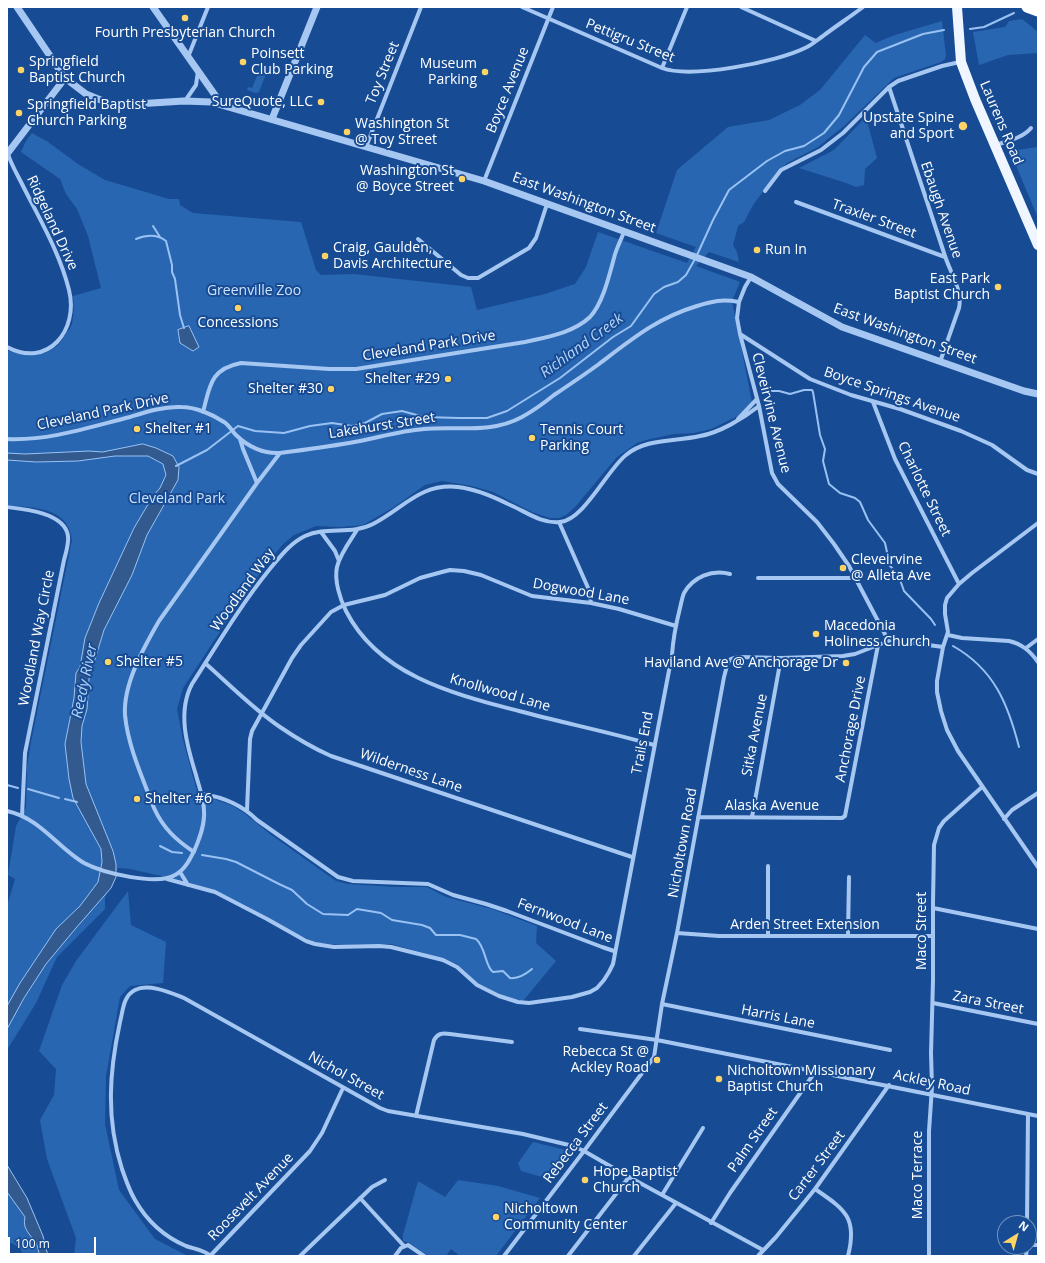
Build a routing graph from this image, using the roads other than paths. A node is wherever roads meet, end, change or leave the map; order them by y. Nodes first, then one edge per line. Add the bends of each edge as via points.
1 (17, 7) edge
2 (153, 7) edge
3 (208, 7) edge
4 (317, 7) edge
5 (421, 7) edge
6 (522, 7) edge
7 (554, 7) edge
8 (687, 7) edge
9 (741, 7) edge
10 (863, 7) edge
11 (957, 7) edge
12 (1027, 7) edge
13 (1038, 11) edge
14 (549, 19) junction
15 (816, 41) junction
16 (188, 57) junction
17 (961, 62) junction
18 (662, 68) junction
19 (198, 71) junction
20 (65, 78) junction
21 (889, 87) junction
22 (184, 101) junction
23 (222, 105) junction
24 (272, 119) junction
25 (1031, 128) dead end
26 (995, 145) junction
27 (366, 147) junction
28 (7, 154) edge
29 (484, 181) junction
30 (765, 191) dead end
31 (796, 202) dead end
32 (547, 204) junction
33 (624, 232) junction
34 (418, 239) dead end
35 (1038, 245) edge
36 (945, 257) junction
37 (751, 277) junction
38 (739, 302) junction
39 (740, 334) junction
40 (7, 347) edge
41 (940, 362) junction
42 (1038, 394) edge
43 (757, 399) junction
44 (873, 402) junction
45 (759, 406) junction
46 (203, 412) junction
47 (737, 419) junction
48 (7, 439) edge
49 (240, 439) junction
50 (280, 453) junction
51 (1038, 474) edge
52 (257, 483) junction
53 (7, 507) edge
54 (559, 522) junction
55 (1038, 523) edge
56 (357, 530) junction
57 (321, 532) junction
58 (339, 561) junction
59 (730, 574) dead end
60 (758, 578) dead end
61 (855, 578) junction
62 (959, 584) junction
63 (591, 603) junction
64 (344, 606) junction
65 (676, 626) junction
66 (948, 635) junction
67 (1038, 639) edge
68 (888, 640) junction
69 (878, 645) junction
70 (943, 646) junction
71 (1026, 648) junction
72 (781, 658) junction
73 (1038, 662) edge
74 (205, 663) junction
75 (261, 713) junction
76 (654, 745) junction
77 (982, 787) junction
78 (1038, 793) edge
79 (202, 794) junction
80 (247, 810) junction
81 (7, 811) edge
82 (22, 816) junction
83 (845, 816) joint
84 (698, 817) junction
85 (752, 817) junction
86 (1004, 819) junction
87 (194, 852) junction
88 (632, 857) junction
89 (768, 866) dead end
90 (1038, 867) edge
91 (180, 872) junction
92 (849, 877) dead end
93 (167, 879) junction
94 (189, 885) junction
95 (933, 908) junction
96 (1038, 929) edge
97 (677, 934) junction
98 (848, 935) junction
99 (768, 936) junction
100 (933, 936) junction
101 (614, 951) junction
102 (135, 990) joint
103 (662, 1004) junction
104 (933, 1004) junction
105 (1038, 1024) edge
106 (580, 1029) dead end
107 (657, 1040) junction
108 (512, 1042) dead end
109 (890, 1050) dead end
110 (815, 1072) junction
111 (889, 1085) junction
112 (343, 1088) junction
113 (931, 1095) junction
114 (1028, 1114) junction
115 (416, 1116) junction
116 (1038, 1116) edge
117 (703, 1128) dead end
118 (584, 1151) junction
119 (629, 1177) junction
120 (384, 1180) dead end
121 (815, 1188) junction
122 (662, 1195) junction
123 (360, 1198) junction
124 (676, 1203) junction
125 (1027, 1215) edge
126 (712, 1223) junction
127 (404, 1246) junction
128 (763, 1250) junction
129 (211, 1256) edge
130 (300, 1256) edge
131 (395, 1256) edge
132 (424, 1256) edge
133 (504, 1256) edge
134 (568, 1256) edge
135 (634, 1256) edge
136 (758, 1256) edge
137 (848, 1256) edge
138 (929, 1256) edge

1 - 20 street, East Washington Street
2 - 16 street
3 - 16 street
4 - 24 street
5 - 27 street, Toy Street
6 - 14 street, Pettigru Street
7 - 14 street, Boyce Avenue
8 - 18 street
9 - 15 street
10 - 15 street, Pettigru Street
11 - 17 main road, Laurens Road
12 - 13 highway
14 - 18 street, Pettigru Street
14 - 29 street, Boyce Avenue
15 - 18 street, Pettigru Street via 791,54 754,64 693,71
16 - 19 street
17 - 21 street via 898,81
17 - 26 main road, Laurens Road
19 - 22 street via 196,85
19 - 23 street
20 - 22 street, East Washington Street via 86,94 108,103 132,105
20 - 28 street
21 - 30 street via 821,150 781,170
21 - 36 street, Ebaugh Avenue
22 - 23 street, East Washington Street
23 - 24 street, East Washington Street
24 - 27 street, East Washington Street
25 - 26 street via 1022,135
26 - 35 main road, Laurens Road
27 - 29 street, East Washington Street
28 - 40 street, Ridgeland Drive via 60,264 69,290 71,307 69,325 52,346 39,352 19,352
29 - 32 street, East Washington Street
31 - 36 street, Traxler Street
32 - 33 street, East Washington Street
32 - 34 street via 530,248 478,278 468,278 461,274
33 - 37 street, East Washington Street
33 - 46 street, Cleveland Park Drive via 598,304 592,314 572,328 525,342 370,368 318,368 241,363 228,367 213,378
36 - 41 street, Ebaugh Avenue via 960,295 960,302
37 - 38 street, Cleveirvine Avenue
37 - 41 street, East Washington Street via 842,327
38 - 39 street, Cleveirvine Avenue via 737,318
38 - 50 street, Lakehurst Street via 713,301 659,321 541,405 522,417 498,426 423,429
39 - 43 street, Cleveirvine Avenue
39 - 44 street, Boyce Springs Avenue via 810,379
41 - 42 street, East Washington Street
43 - 45 street, Cleveirvine Avenue
43 - 47 street
44 - 51 street, Boyce Springs Avenue via 961,431 992,445 1027,470
44 - 62 street, Charlotte Street via 895,459
45 - 47 street
45 - 61 street, Cleveirvine Avenue via 772,473 778,484 824,529
46 - 48 street, Cleveland Park Drive via 183,407 166,408 62,434
46 - 49 street, Cleveland Park Drive via 218,418
47 - 54 street via 710,434 654,442 632,451 622,458 578,513
49 - 50 street, Lakehurst Street via 257,449
49 - 52 street
50 - 52 street
52 - 87 street via 159,621 134,673 126,698 127,730 158,818 171,834
53 - 82 street, Woodland Way Circle via 55,518 63,524 68,535 25,753
54 - 56 street, Woodland Way via 530,516 481,492 458,487 435,487 422,492 385,518
54 - 63 street via 589,590
55 - 62 street
56 - 57 street, Woodland Way
56 - 58 street, Knollwood Lane
57 - 58 street
57 - 74 street, Woodland Way via 304,536 284,551 254,589
58 - 64 street, Knollwood Lane via 336,568 337,584
59 - 65 street, Trails End via 712,573 694,582 684,594
60 - 61 street
61 - 68 street, Cleveirvine Avenue
62 - 66 street via 947,598 945,605
63 - 64 street, Dogwood Lane via 532,596 481,575 456,570 431,574 385,595
63 - 65 street, Dogwood Lane via 619,608
64 - 75 street, Dogwood Lane via 331,612 301,645
64 - 76 street, Knollwood Lane via 352,622 380,653 400,668 440,688 468,698
65 - 76 street, Trails End
66 - 70 street
66 - 71 street via 1016,642
67 - 71 street
68 - 69 street
68 - 70 street
69 - 72 street via 843,656
69 - 83 street, Anchorage Drive
70 - 77 street via 937,681 941,711 958,751
71 - 73 street
72 - 84 street, Nicholtown Road via 739,657 731,659 726,666
72 - 85 street, Sitka Avenue
74 - 75 street, Wilderness Lane
74 - 79 street, Woodland Way via 188,692 184,711 189,748
75 - 80 street, Dogwood Lane via 250,739
75 - 88 street, Wilderness Lane via 292,735 331,756
76 - 88 street, Trails End
77 - 86 street
77 - 95 street, Maco Street via 944,821 936,835
78 - 86 street via 1012,810
79 - 80 street, Fernwood Lane via 219,797
79 - 87 street, Woodland Way via 203,820
80 - 101 street, Fernwood Lane via 257,820 338,877 364,882 428,884 453,896 507,911
81 - 82 street, Woodland Way
82 - 93 street, Woodland Way via 42,828 84,863 148,880
83 - 85 street, Alaska Avenue
84 - 85 street, Alaska Avenue
84 - 97 street, Nicholtown Road
86 - 90 street
87 - 91 street, Woodland Way
88 - 101 street, Trails End
89 - 99 street
91 - 93 street, Woodland Way
91 - 94 street
92 - 98 street
93 - 94 street, Fernwood Lane
94 - 101 street, Fernwood Lane via 215,892 315,944 334,947 391,946 443,960 457,967 477,985 518,1002 530,1003 590,992 597,988 609,972 613,964
95 - 96 street
95 - 100 street, Maco Street
97 - 99 street, Arden Street Extension
97 - 103 street, Nicholtown Road
98 - 99 street, Arden Street Extension
98 - 100 street, Arden Street Extension
100 - 104 street, Maco Street
102 - 112 street, Nichol Street via 152,989 184,998
102 - 129 street, Roosevelt Avenue via 126,999 111,1082 111,1124 121,1164 128,1186 147,1217 172,1239
103 - 107 street, Nicholtown Road
103 - 109 street, Harris Lane
104 - 105 street, Zara Street
104 - 113 street, Maco Street
106 - 107 street, Ackley Road
107 - 110 street, Ackley Road
107 - 118 street, Rebecca Street via 656,1051 650,1062
108 - 115 street via 440,1033 437,1035
110 - 111 street, Ackley Road
110 - 126 street, Palm Street via 730,1193
111 - 113 street, Ackley Road
111 - 121 street, Carter Street
112 - 115 street, Nichol Street via 380,1108
112 - 129 street, Roosevelt Avenue via 322,1133 310,1151
113 - 114 street, Ackley Road
113 - 138 street, Maco Terrace
114 - 116 street, Ackley Road
114 - 125 street
115 - 118 street, Nichol Street via 523,1134
117 - 122 street
118 - 119 street, Nichol Street
118 - 133 street, Rebecca Street
119 - 122 street, Nichol Street
119 - 134 street
120 - 123 street
121 - 128 street, Carter Street
121 - 137 street via 847,1215 851,1232
122 - 124 street, Nichol Street
123 - 127 street
123 - 130 street
124 - 126 street, Nichol Street
124 - 135 street
126 - 128 street, Nichol Street
127 - 131 street
127 - 132 street via 408,1245
128 - 136 street, Carter Street

